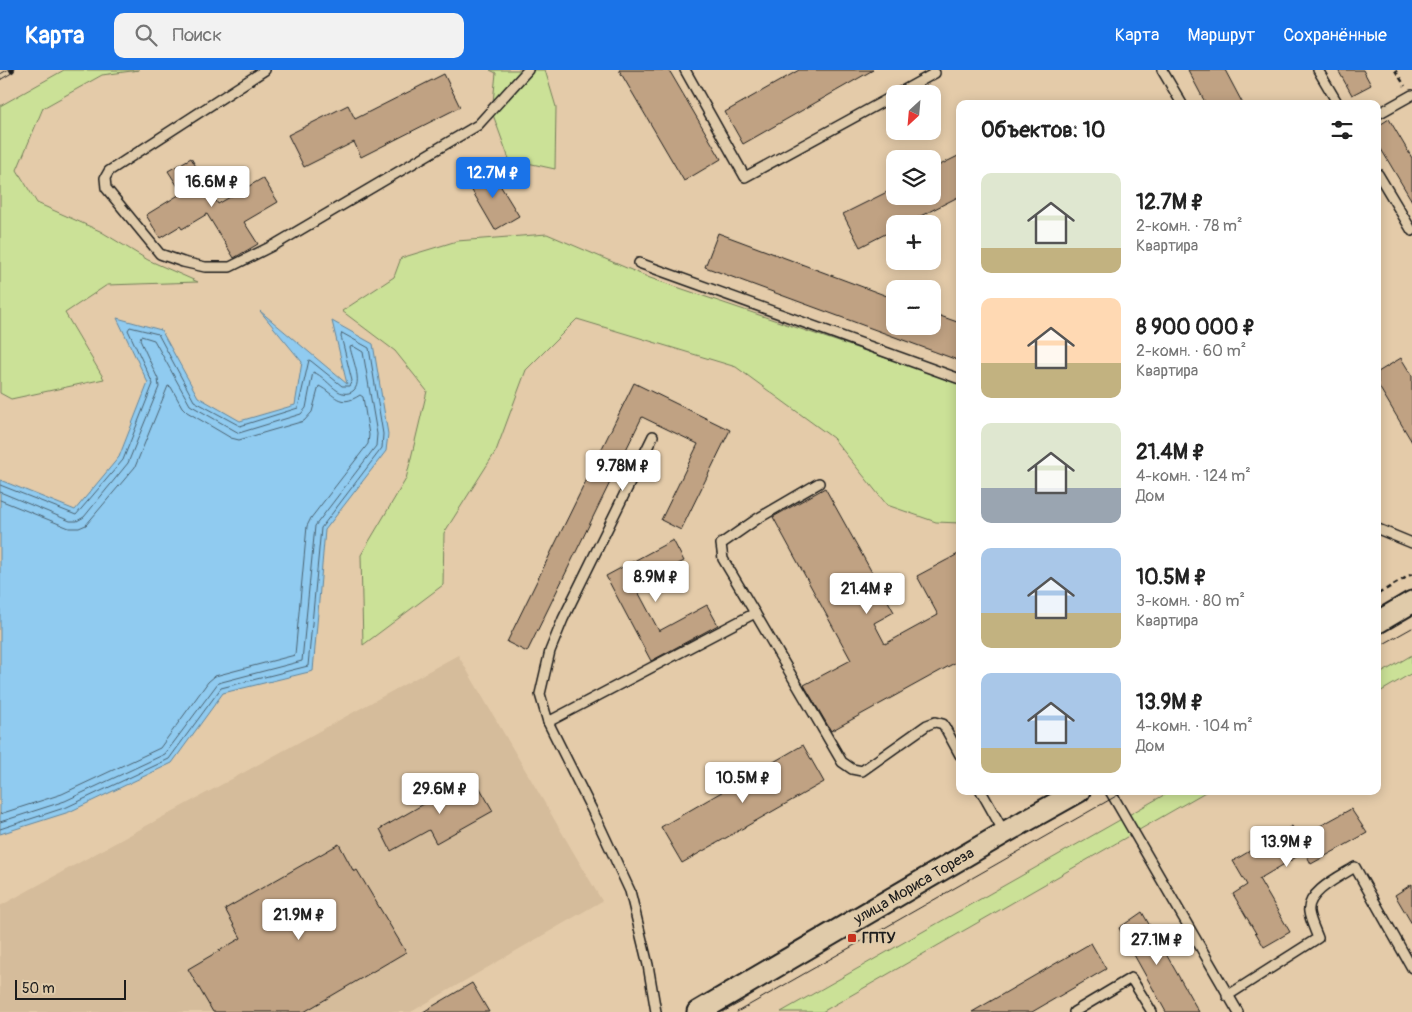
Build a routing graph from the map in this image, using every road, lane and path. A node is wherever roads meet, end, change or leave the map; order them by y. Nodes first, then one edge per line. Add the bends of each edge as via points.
1 (265, 70) edge
2 (528, 70) edge
3 (685, 70) edge
4 (1162, 70) edge
5 (1318, 70) edge
6 (1395, 70) edge
7 (935, 73) dead end
8 (913, 85) edge
9 (1411, 95) edge
10 (886, 99) edge
11 (1180, 100) edge
12 (1336, 100) edge
13 (1381, 112) edge
14 (1381, 179) edge
15 (1412, 232) edge
16 (639, 263) dead end
17 (956, 378) edge
18 (653, 436) dead end
19 (819, 483) dead end
20 (1381, 530) edge
21 (1412, 543) edge
22 (1412, 574) edge
23 (1381, 592) edge
24 (1412, 602) edge
25 (754, 613) junction
26 (1381, 620) edge
27 (548, 722) junction
28 (956, 748) edge
29 (983, 795) edge
30 (1072, 795) edge
31 (1112, 795) edge
32 (1004, 833) junction
33 (1412, 968) edge
34 (1227, 996) junction
35 (656, 1012) edge
36 (698, 1012) edge
37 (1074, 1012) edge
38 (1152, 1012) edge
39 (1238, 1012) edge

1 - 2 lane via 109,171 105,178 106,188 160,254 205,267 230,267 269,248 478,126
3 - 10 lane via 745,177
4 - 11 lane
5 - 12 lane
6 - 9 path
7 - 8 lane
9 - 13 lane
14 - 15 lane
16 - 17 lane
18 - 27 lane via 550,651 540,694
19 - 25 lane via 721,544 723,559
20 - 21 lane
22 - 23 path
24 - 26 street
25 - 27 lane
25 - 28 lane via 842,762 852,769 862,771 935,722 943,724
27 - 35 lane via 630,891
29 - 32 lane
30 - 32 street, улица Мориса Тореза
31 - 34 lane
32 - 36 street, улица Мориса Тореза
33 - 34 lane via 1355,867 1321,888 1312,899 1308,910 1318,938
34 - 39 lane
37 - 38 lane via 1131,978

